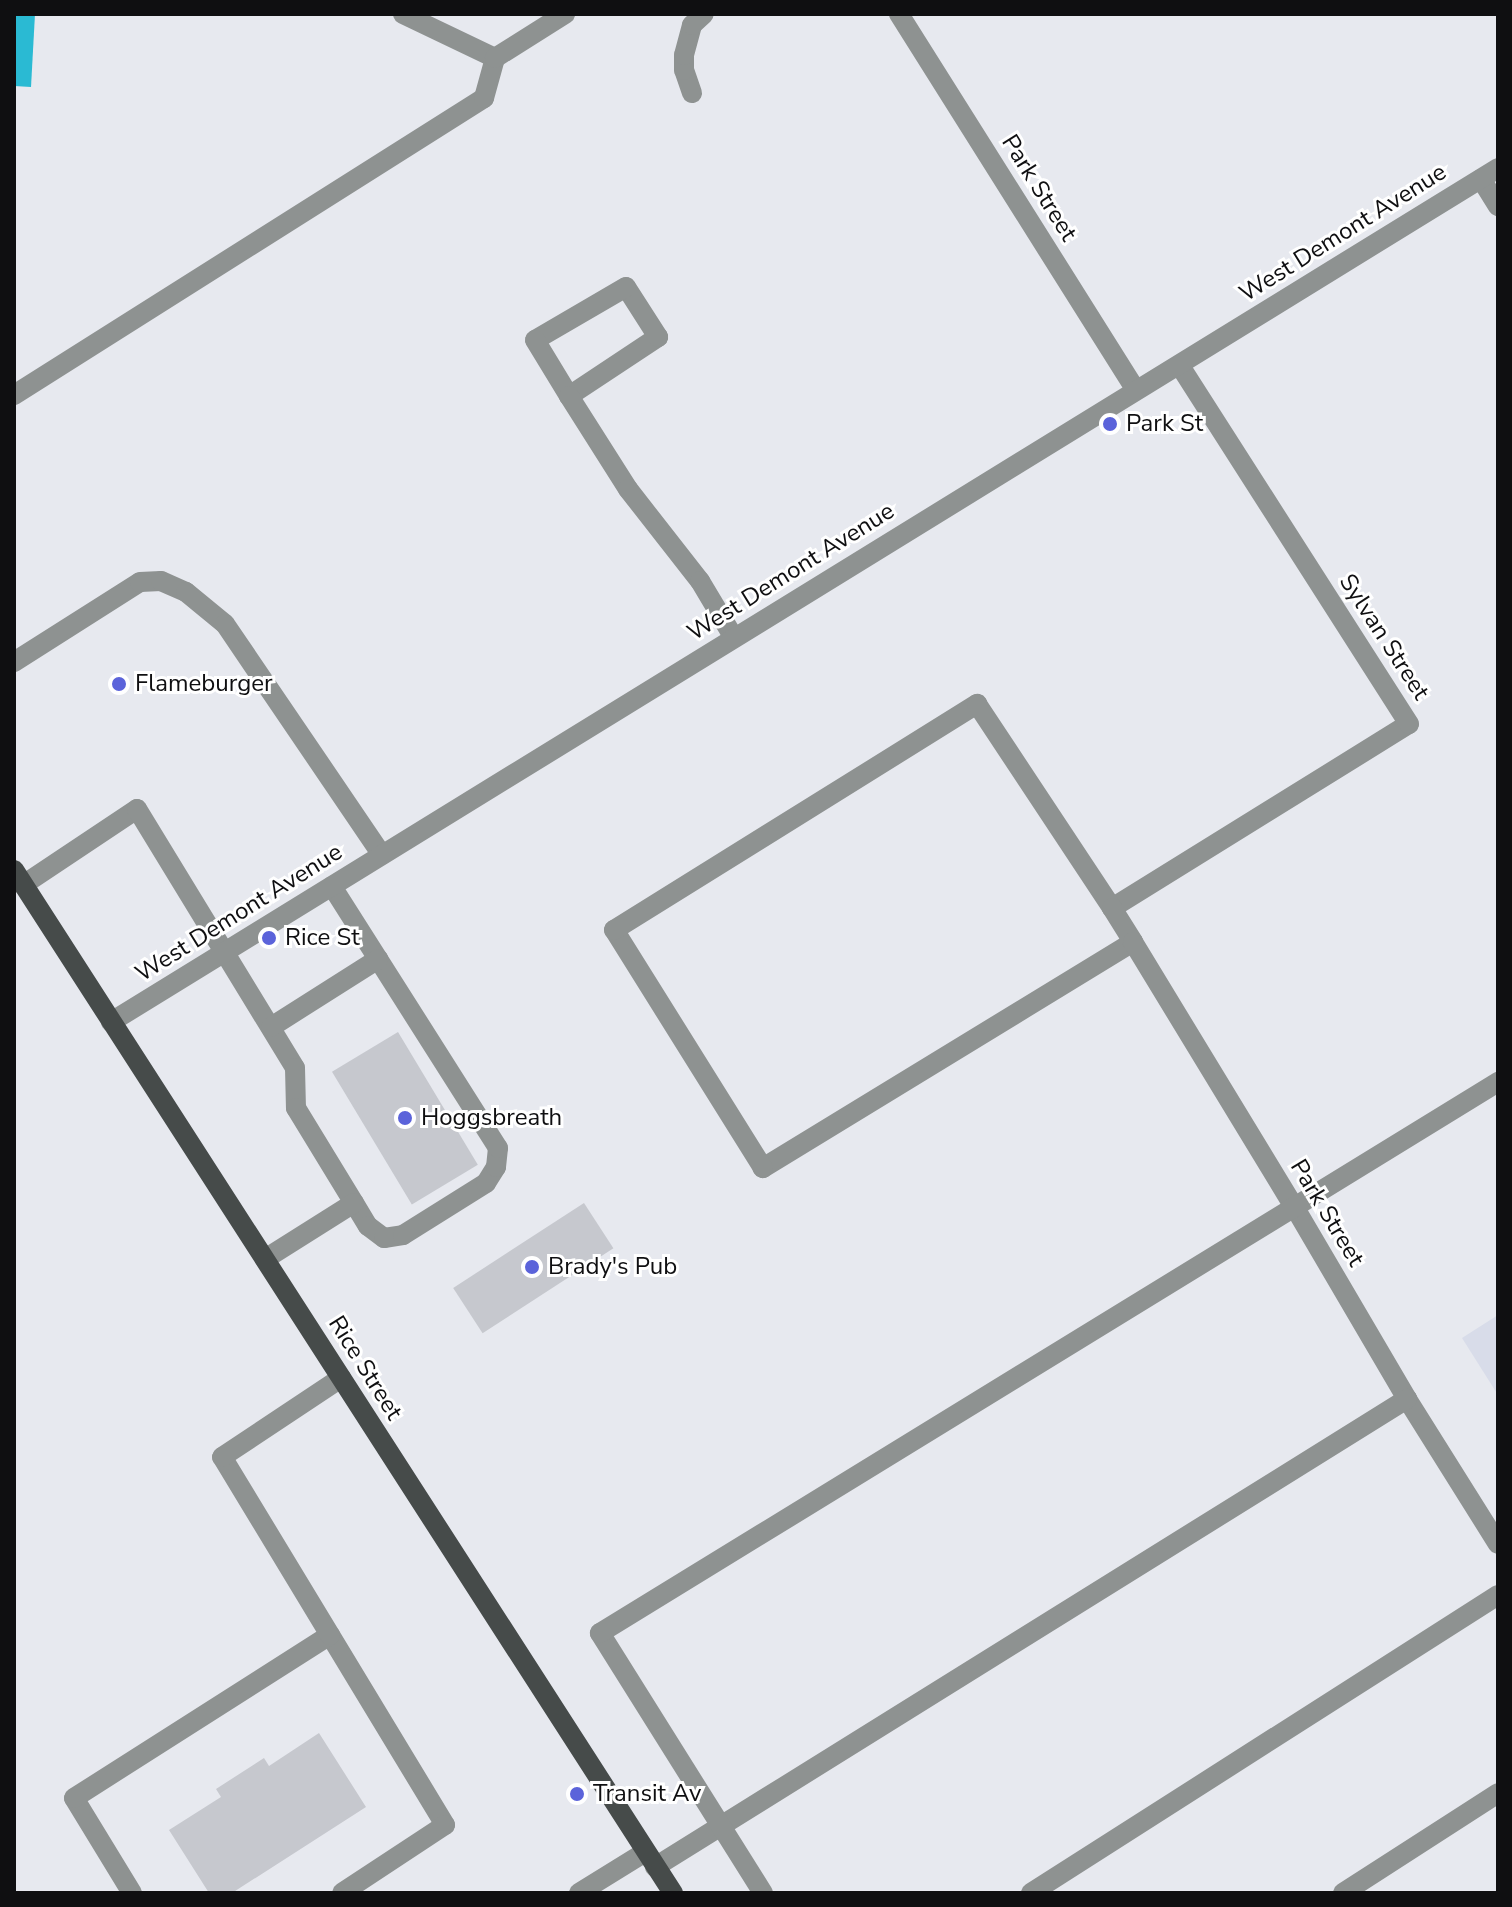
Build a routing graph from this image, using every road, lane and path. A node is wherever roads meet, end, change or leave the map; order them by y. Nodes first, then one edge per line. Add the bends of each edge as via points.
1 (403, 14) edge
2 (565, 14) edge
3 (704, 14) edge
4 (899, 14) edge
5 (495, 58) junction
6 (692, 93) dead end
7 (1489, 174) edge
8 (1498, 206) edge
9 (1179, 365) junction
10 (1136, 390) junction
11 (14, 395) edge
12 (569, 396) junction
13 (734, 638) junction
14 (14, 662) edge
15 (382, 855) junction
16 (19, 877) edge
17 (332, 886) junction
18 (1112, 908) junction
19 (1133, 942) junction
20 (227, 951) junction
21 (378, 959) junction
22 (111, 1022) junction
23 (271, 1027) junction
24 (1498, 1082) edge
25 (354, 1203) junction
26 (1295, 1208) junction
27 (265, 1259) junction
28 (341, 1378) junction
29 (1407, 1399) junction
30 (1498, 1544) edge
31 (1498, 1595) edge
32 (330, 1635) junction
33 (1498, 1793) edge
34 (720, 1824) junction
35 (650, 1859) junction
36 (132, 1893) edge
37 (342, 1893) edge
38 (579, 1893) edge
39 (673, 1893) edge
40 (763, 1893) edge
41 (1031, 1893) edge
42 (1343, 1893) edge

1 - 5 street
2 - 5 street
3 - 6 street via 692,25 684,55
4 - 10 street, Park Street
5 - 11 street via 484,98
7 - 8 street
7 - 9 street, West Demont Avenue
9 - 10 street, West Demont Avenue
9 - 18 street, Sylvan Street via 1409,724
10 - 13 street, West Demont Avenue
12 - 12 street via 535,340 626,287 658,337
12 - 13 street via 628,489 700,581
13 - 15 street, West Demont Avenue
14 - 15 street via 140,582 161,581 186,592 225,624
15 - 17 street, West Demont Avenue
16 - 20 street via 137,809
16 - 22 main road, Rice Street
17 - 20 street, West Demont Avenue
17 - 21 street
18 - 19 street, Park Street
18 - 19 street, Park Street via 977,704 614,930 763,1168
19 - 26 street, Park Street
20 - 22 street, West Demont Avenue
20 - 23 street
21 - 23 street
21 - 25 street via 498,1148 496,1167 486,1183 403,1235 384,1238 368,1226
22 - 27 main road, Rice Street
23 - 25 street via 295,1068 296,1108
24 - 26 street
25 - 27 street
26 - 29 street, Park Street
26 - 34 street via 600,1633
27 - 28 main road, Rice Street
28 - 32 street via 222,1457
28 - 35 main road, Rice Street
29 - 30 street, Park Street
29 - 34 street
31 - 41 street
32 - 36 street via 74,1798
32 - 37 street via 445,1825
33 - 42 street
34 - 35 street
34 - 40 street
35 - 38 street
35 - 39 main road, Rice Street

